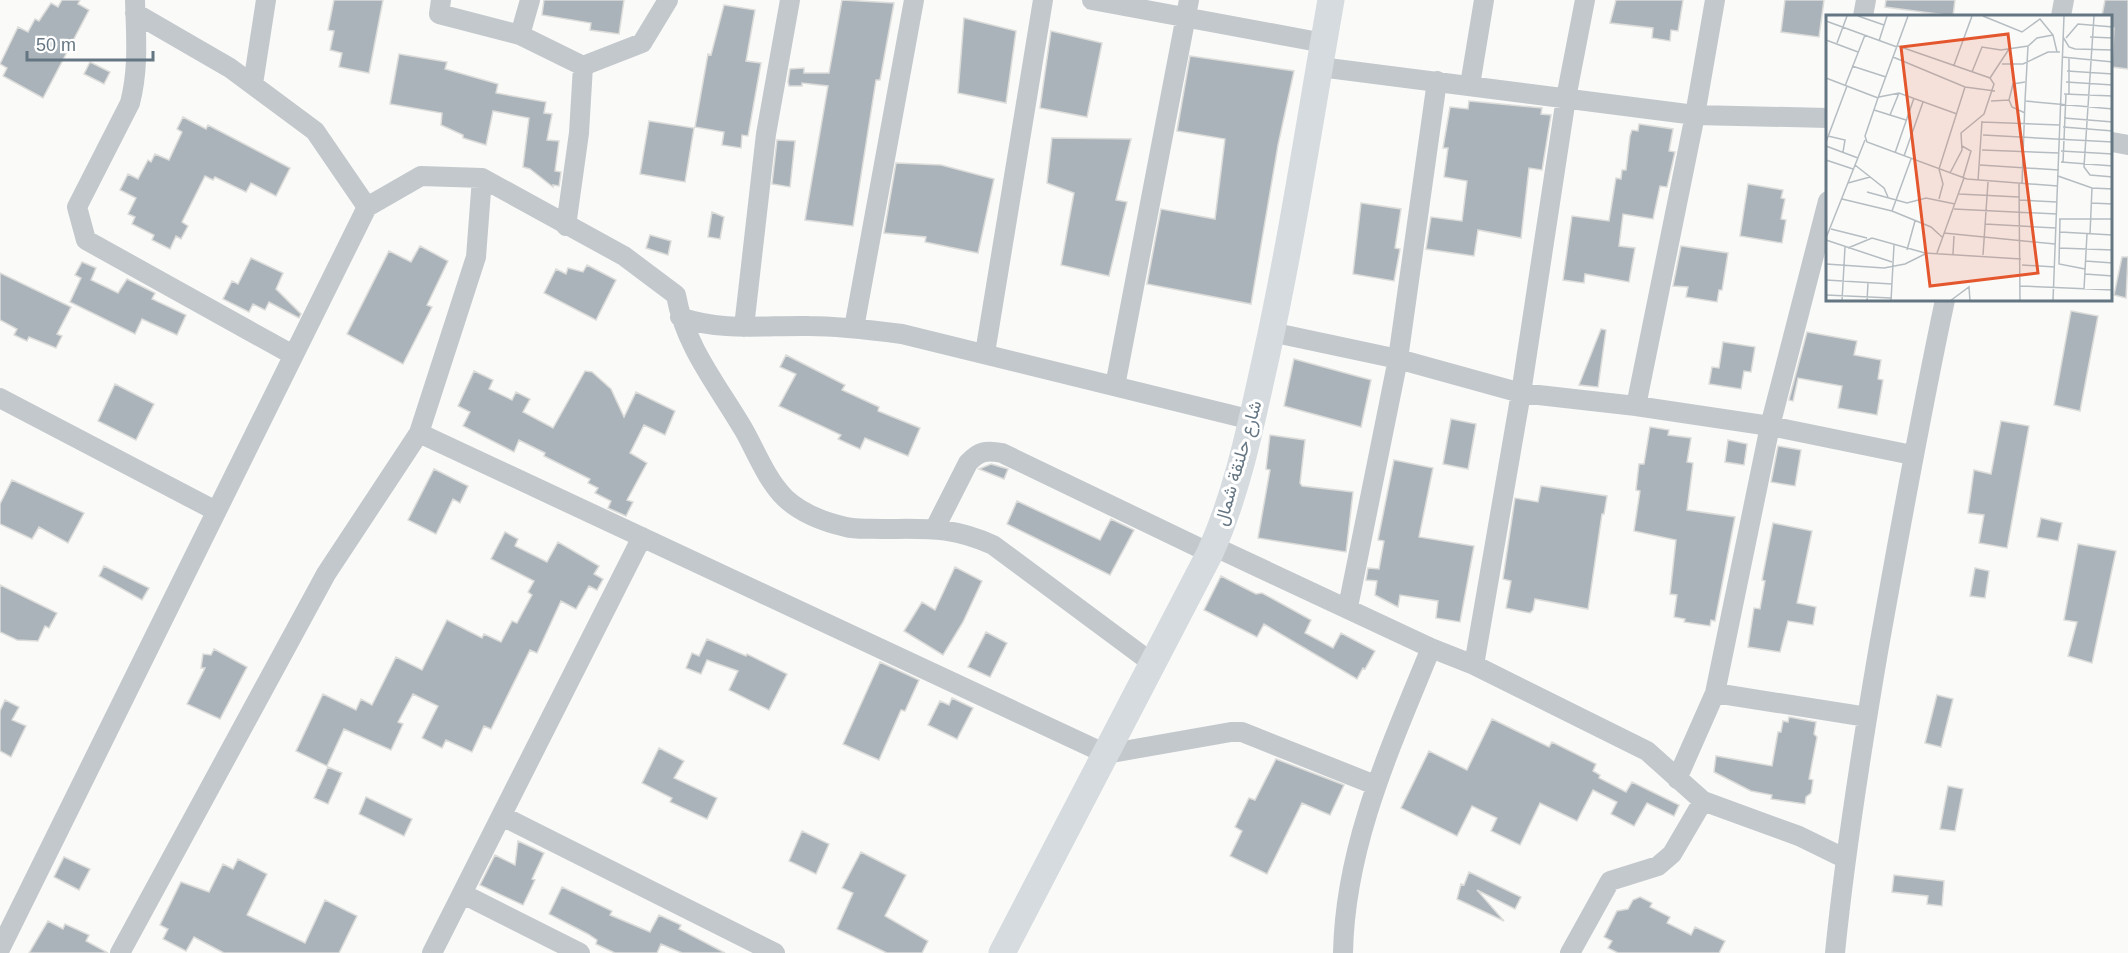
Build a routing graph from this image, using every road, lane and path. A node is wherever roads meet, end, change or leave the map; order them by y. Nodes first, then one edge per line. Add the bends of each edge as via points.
1 (266, 0) edge
2 (441, 0) edge
3 (530, 0) edge
4 (668, 0) edge
5 (790, 0) edge
6 (914, 0) edge
7 (1043, 0) edge
8 (1092, 0) edge
9 (1331, 0) edge
10 (1484, 0) edge
11 (1584, 0) edge
12 (1715, 0) edge
13 (1866, 0) edge
14 (2064, 0) edge
15 (135, 6) edge
16 (1188, 9) edge
17 (1863, 15) edge
18 (2061, 15) edge
19 (520, 35) junction
20 (1322, 55) junction
21 (583, 66) junction
22 (1437, 81) junction
23 (253, 84) junction
24 (1470, 86) junction
25 (1566, 98) junction
26 (1695, 115) junction
27 (1826, 118) edge
28 (2113, 142) edge
29 (2128, 145) edge
30 (482, 178) junction
31 (367, 207) junction
32 (1826, 209) edge
33 (566, 226) junction
34 (1945, 302) edge
35 (680, 317) junction
36 (744, 327) junction
37 (854, 327) junction
38 (1271, 332) junction
39 (985, 353) junction
40 (293, 355) junction
41 (1398, 359) junction
42 (1115, 386) junction
43 (1521, 393) junction
44 (0, 398) edge
45 (1636, 406) junction
46 (1252, 420) junction
47 (1770, 426) junction
48 (419, 434) junction
49 (1912, 455) junction
50 (216, 512) junction
51 (935, 528) junction
52 (642, 537) junction
53 (1211, 549) junction
54 (1348, 607) junction
55 (1431, 648) junction
56 (1152, 663) junction
57 (1474, 665) junction
58 (1715, 693) junction
59 (1867, 717) junction
60 (1106, 754) junction
61 (1677, 779) junction
62 (1375, 785) junction
63 (1703, 801) junction
64 (502, 816) junction
65 (1844, 858) junction
66 (463, 894) junction
67 (0, 949) edge
68 (120, 953) edge
69 (432, 953) edge
70 (580, 953) edge
71 (775, 953) edge
72 (1002, 953) edge
73 (1343, 953) edge
74 (1570, 953) edge
75 (1834, 953) edge

1 - 23 street
2 - 19 street via 439,14
3 - 19 street
4 - 21 street via 642,43
5 - 36 street via 766,134
6 - 37 street
7 - 39 street
8 - 16 street
9 - 20 street, شارع حلنقة شمال
10 - 24 street
11 - 25 street
12 - 26 street
13 - 17 street
14 - 18 street
15 - 23 street
15 - 40 street via 138,39 130,103 77,207 86,240
16 - 20 street
16 - 42 street
19 - 21 street
20 - 22 street
20 - 38 street, شارع حلنقة شمال via 1290,247
21 - 33 street via 579,133
22 - 24 street
22 - 41 street
23 - 31 street via 315,131
24 - 25 street
25 - 26 street
25 - 43 street
26 - 27 street
26 - 45 street
28 - 29 street
30 - 31 street via 421,176
30 - 33 street
30 - 48 street via 476,257
31 - 40 street
32 - 47 street
33 - 35 street via 624,256 676,295
34 - 49 street
35 - 36 street via 723,327
35 - 51 street via 704,369 785,498 815,518 848,528
36 - 37 street
37 - 39 street
38 - 41 street
38 - 46 street, شارع حلنقة شمال
39 - 42 street
40 - 50 street
41 - 43 street
41 - 54 street
42 - 46 street
43 - 45 street
43 - 57 street
44 - 50 street
45 - 47 street
46 - 53 street, شارع حلنقة شمال via 1227,514
47 - 49 street
47 - 58 street
48 - 52 street
48 - 68 street via 326,574
49 - 59 street
50 - 67 street
51 - 53 street via 968,463 986,450 1002,453
51 - 56 street via 966,533 993,545
52 - 60 street
52 - 64 street
53 - 54 street
53 - 56 street, شارع حلنقة شمال
54 - 55 street
55 - 57 street
55 - 62 street
56 - 60 street, شارع حلنقة شمال
57 - 61 street via 1647,751
58 - 59 street
58 - 61 street
59 - 65 street
60 - 62 street via 1242,732
60 - 72 street, شارع حلنقة شمال
61 - 63 street
62 - 73 street via 1347,897
63 - 65 street via 1799,836
63 - 74 street via 1671,854 1658,866 1610,881
64 - 66 street
64 - 71 street
65 - 75 street
66 - 69 street
66 - 70 street

